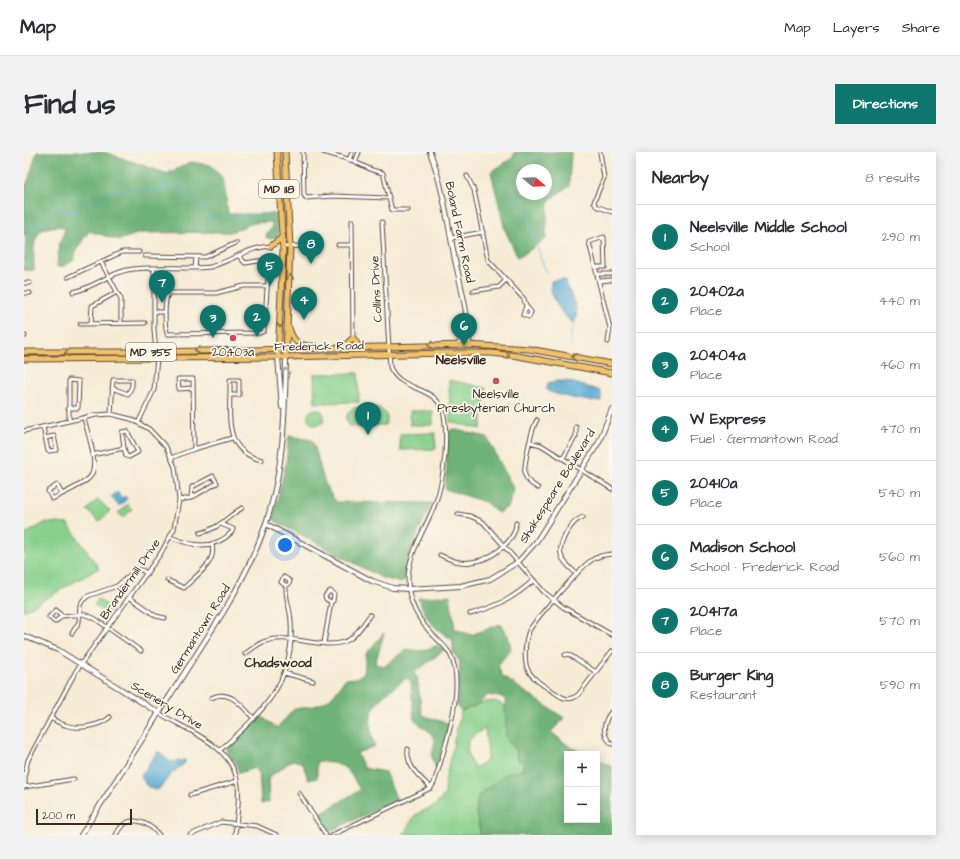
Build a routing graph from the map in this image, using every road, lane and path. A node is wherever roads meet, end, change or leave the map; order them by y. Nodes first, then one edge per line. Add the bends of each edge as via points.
1 (277, 152) edge
2 (285, 152) edge
3 (303, 152) edge
4 (323, 152) edge
5 (352, 152) edge
6 (359, 152) edge
7 (430, 152) edge
8 (600, 152) edge
9 (349, 160) junction
10 (354, 162) junction
11 (467, 176) dead end
12 (389, 198) junction
13 (408, 210) dead end
14 (612, 212) edge
15 (352, 221) dead end
16 (382, 222) dead end
17 (483, 232) junction
18 (283, 237) junction
19 (451, 238) junction
20 (236, 243) dead end
21 (352, 244) junction
22 (318, 245) dead end
23 (338, 245) dead end
24 (271, 246) junction
25 (290, 246) junction
26 (283, 247) junction
27 (139, 252) dead end
28 (145, 256) dead end
29 (239, 256) junction
30 (196, 257) junction
31 (101, 262) junction
32 (596, 267) junction
33 (154, 268) junction
34 (195, 268) junction
35 (598, 274) junction
36 (612, 274) edge
37 (68, 277) dead end
38 (109, 277) junction
39 (506, 280) junction
40 (612, 280) edge
41 (600, 281) junction
42 (24, 283) edge
43 (30, 283) dead end
44 (267, 286) junction
45 (473, 291) dead end
46 (73, 292) dead end
47 (117, 292) junction
48 (24, 293) edge
49 (30, 294) dead end
50 (526, 306) dead end
51 (154, 312) junction
52 (165, 312) junction
53 (466, 316) junction
54 (121, 323) junction
55 (145, 323) dead end
56 (288, 323) junction
57 (80, 324) dead end
58 (91, 324) junction
59 (353, 338) junction
60 (608, 342) dead end
61 (456, 345) junction
62 (469, 345) junction
63 (388, 346) junction
64 (359, 347) junction
65 (342, 348) junction
66 (278, 349) junction
67 (286, 349) junction
68 (321, 349) junction
69 (24, 352) edge
70 (156, 352) junction
71 (446, 353) junction
72 (389, 354) junction
73 (278, 357) junction
74 (24, 358) edge
75 (286, 358) junction
76 (157, 359) junction
77 (612, 364) edge
78 (612, 373) edge
79 (112, 388) junction
80 (193, 388) junction
81 (230, 395) junction
82 (68, 408) junction
83 (612, 409) edge
84 (283, 413) junction
85 (111, 414) junction
86 (84, 418) junction
87 (537, 420) dead end
88 (69, 421) junction
89 (138, 422) junction
90 (43, 427) junction
91 (576, 427) dead end
92 (24, 431) edge
93 (45, 438) junction
94 (232, 438) junction
95 (530, 442) junction
96 (124, 448) junction
97 (194, 449) junction
98 (92, 455) junction
99 (172, 458) junction
100 (563, 458) junction
101 (262, 460) dead end
102 (582, 470) junction
103 (538, 488) dead end
104 (612, 489) edge
105 (62, 494) junction
106 (191, 498) junction
107 (179, 500) junction
108 (242, 508) dead end
109 (458, 514) dead end
110 (583, 517) dead end
111 (516, 523) dead end
112 (221, 524) junction
113 (266, 524) junction
114 (200, 533) dead end
115 (170, 537) junction
116 (212, 545) junction
117 (504, 545) junction
118 (612, 554) edge
119 (440, 555) dead end
120 (518, 562) junction
121 (147, 574) junction
122 (577, 574) junction
123 (167, 580) dead end
124 (534, 580) junction
125 (286, 586) dead end
126 (409, 589) junction
127 (129, 597) junction
128 (554, 600) junction
129 (331, 602) dead end
130 (470, 614) dead end
131 (79, 615) junction
132 (62, 616) dead end
133 (370, 616) dead end
134 (165, 618) dead end
135 (107, 627) junction
136 (72, 633) dead end
137 (612, 635) edge
138 (24, 636) edge
139 (291, 640) junction
140 (324, 643) junction
141 (612, 651) edge
142 (142, 652) dead end
143 (245, 654) dead end
144 (565, 655) dead end
145 (81, 664) junction
146 (596, 672) junction
147 (284, 673) junction
148 (313, 681) dead end
149 (211, 698) dead end
150 (612, 711) edge
151 (159, 713) junction
152 (110, 717) dead end
153 (50, 718) junction
154 (254, 719) junction
155 (612, 744) edge
156 (408, 749) dead end
157 (220, 750) junction
158 (74, 779) dead end
159 (237, 781) junction
160 (25, 786) edge
161 (431, 788) junction
162 (299, 793) dead end
163 (190, 795) dead end
164 (236, 823) junction
165 (81, 835) edge
166 (116, 835) edge
167 (159, 835) edge
168 (190, 835) edge
169 (235, 835) edge
170 (277, 835) edge
171 (326, 835) edge
172 (332, 835) edge

1 - 18 main road, Germantown Road / MD 118
2 - 25 main road, Germantown Road / MD 118
3 - 12 street via 306,198
4 - 9 street
5 - 9 street
6 - 10 street
7 - 19 street, Boland Farm Road
8 - 14 street via 604,178 594,202 596,206
9 - 10 street
10 - 12 street via 383,173
11 - 17 street via 474,190
12 - 13 street via 392,210
15 - 21 street
16 - 63 street, Collins Drive
17 - 19 street
17 - 39 street via 488,260
18 - 24 main road
18 - 26 main road, Germantown Road / MD 118
19 - 53 street, Boland Farm Road
20 - 30 street via 217,253
21 - 23 street
21 - 59 street
22 - 25 street
24 - 26 main road
24 - 29 street via 260,246
25 - 26 street
56 -> 25 main road, Germantown Road / MD 118
26 -> 66 main road, Germantown Road / MD 118
27 - 31 street via 122,252
28 - 30 street
29 - 34 street via 210,267
29 - 44 street via 245,263 268,261
30 - 34 street
31 - 37 street
31 - 38 street
32 - 32 street via 589,242 604,237 605,267
32 - 35 street
33 - 34 street
33 - 38 street via 126,270
33 - 51 street
35 - 36 street
35 - 41 street
38 - 46 street via 90,288
38 - 47 street
39 - 45 street via 499,286
39 - 50 street via 524,299
40 - 41 street
41 - 60 street via 610,328
42 - 43 street
44 - 52 street via 244,286 216,293 169,293 166,295
44 - 52 street via 265,327 262,332 171,335 166,332
47 - 54 street via 121,299
47 - 58 street via 92,306
48 - 49 street
51 - 52 street
51 - 70 street
53 - 61 street, Boland Farm Road via 464,337
53 - 62 street, Boland Farm Road
54 - 55 street
54 - 58 street
56 - 67 main road, Germantown Road / MD 118
56 - 68 main road via 292,339 297,344
57 - 58 street
59 - 64 main road
59 - 65 main road
61 - 62 main road, Frederick Road / MD 355
61 -> 63 main road, Frederick Road / MD 355
62 - 71 main road
77 -> 62 main road, Frederick Road / MD 355 via 529,349
63 - 64 main road, Frederick Road / MD 355
63 - 72 street, Collins Drive
64 - 65 main road, Frederick Road / MD 355
65 - 68 main road, Frederick Road / MD 355
66 - 67 main road, Frederick Road / MD 355
66 -> 70 main road, Frederick Road / MD 355
66 - 73 main road, Germantown Road / MD 118
67 - 68 main road, Frederick Road / MD 355
67 - 75 main road, Germantown Road / MD 118
70 -> 69 main road, Frederick Road / MD 355
70 - 76 street
71 - 72 main road, Frederick Road / MD 355
71 -> 78 main road, Frederick Road / MD 355 via 518,356
72 - 75 main road, Frederick Road / MD 355
72 - 126 street, Collins Drive via 390,367 395,376 435,398 444,416 443,478 435,504 411,559 408,573
73 - 75 main road, Frederick Road / MD 355
73 - 76 main road, Frederick Road / MD 355
73 - 84 street, Germantown Road
74 - 76 main road, Frederick Road / MD 355
84 -> 75 street, Germantown Road
76 - 89 street via 154,390
79 - 79 street via 113,380 132,380 128,394
79 - 85 street
80 - 80 street via 193,379 178,379 179,388
80 - 97 street
81 - 81 street via 230,380 239,380 239,395
81 - 94 street
82 - 82 street via 69,380 79,381 78,408
82 - 88 street
83 - 102 street, Shakespeare Boulevard via 599,442
84 - 113 street, Germantown Road via 279,468
85 - 86 street, Brandermill Drive
85 - 89 street, Brandermill Drive
86 - 88 street, Brandermill Drive
86 - 98 street
87 - 95 street
88 - 90 street, Brandermill Drive
89 - 99 street, Brandermill Drive via 158,437
90 - 92 street, Brandermill Drive
90 - 93 street
91 - 100 street via 576,436
93 - 93 street via 48,451 57,450 54,436
94 - 97 street
94 - 101 street via 244,453
95 - 100 street via 542,445
95 - 103 street via 525,474
96 - 96 street via 122,432 127,431 138,452 129,457 126,456
96 - 98 street
97 - 99 street
98 - 105 street via 94,466 90,477
99 - 107 street, Brandermill Drive
100 - 102 street
102 - 104 street
102 - 120 street, Shakespeare Boulevard via 536,542
105 - 105 street via 52,499 48,491 57,485
106 - 106 street via 217,483 213,476 192,487
106 - 107 street
107 - 115 street, Brandermill Drive
108 - 112 street
109 - 117 street via 483,522
110 - 122 street via 574,522 560,548 562,560
111 - 117 street via 515,533
112 - 114 street via 210,531
112 - 116 street via 233,529 232,532
113 - 126 street, Shakespeare Boulevard via 372,581 393,588
113 - 151 street, Germantown Road via 235,593
115 - 116 street via 188,544
115 - 121 street, Brandermill Drive
116 - 123 street via 213,555 210,562 184,588
117 - 119 street via 488,557 471,562 460,562
117 - 120 street
118 - 122 street via 596,557
120 - 124 street
120 - 126 street, Shakespeare Boulevard via 500,574 480,582 461,586
121 - 127 street, Brandermill Drive
121 - 131 street via 142,570 136,570 118,586 88,596 80,605
122 - 128 street
124 - 128 street
124 - 130 street via 508,601
125 - 139 street
126 - 161 street, Collins Drive via 416,614 426,629 448,651 456,673 452,724
127 - 134 street via 156,616
127 - 135 street, Brandermill Drive
128 - 137 street
128 - 146 street via 529,631 526,663 531,674 561,697 570,699 578,695
129 - 140 street
131 - 132 street
131 - 135 street via 94,618
131 - 136 street via 77,626
133 - 140 street via 349,640
135 - 142 street
135 - 145 street, Brandermill Drive
138 - 145 street, Scenery Drive via 58,650
139 - 140 street
139 - 143 street via 266,640
139 - 147 street
141 - 146 street
144 - 146 street via 573,656
145 - 151 street, Scenery Drive
145 - 153 street, Brandermill Drive
147 - 148 street
147 - 154 street via 272,698
149 - 154 street via 222,695 233,698
150 - 155 street via 604,727
151 - 157 street, Scenery Drive
151 - 165 street, Germantown Road
152 - 153 street via 104,723 77,727 64,725
153 - 160 street, Brandermill Drive via 28,760
154 - 157 street
156 - 161 street via 407,756 414,772
157 - 159 street, Scenery Drive via 228,758
158 - 160 street
159 - 163 street
159 - 164 street, Scenery Drive
161 - 172 street
162 - 171 street
164 - 168 street via 218,823
164 - 169 street, Scenery Drive
164 - 170 street via 256,826
166 - 167 street via 122,826 136,820 150,825

